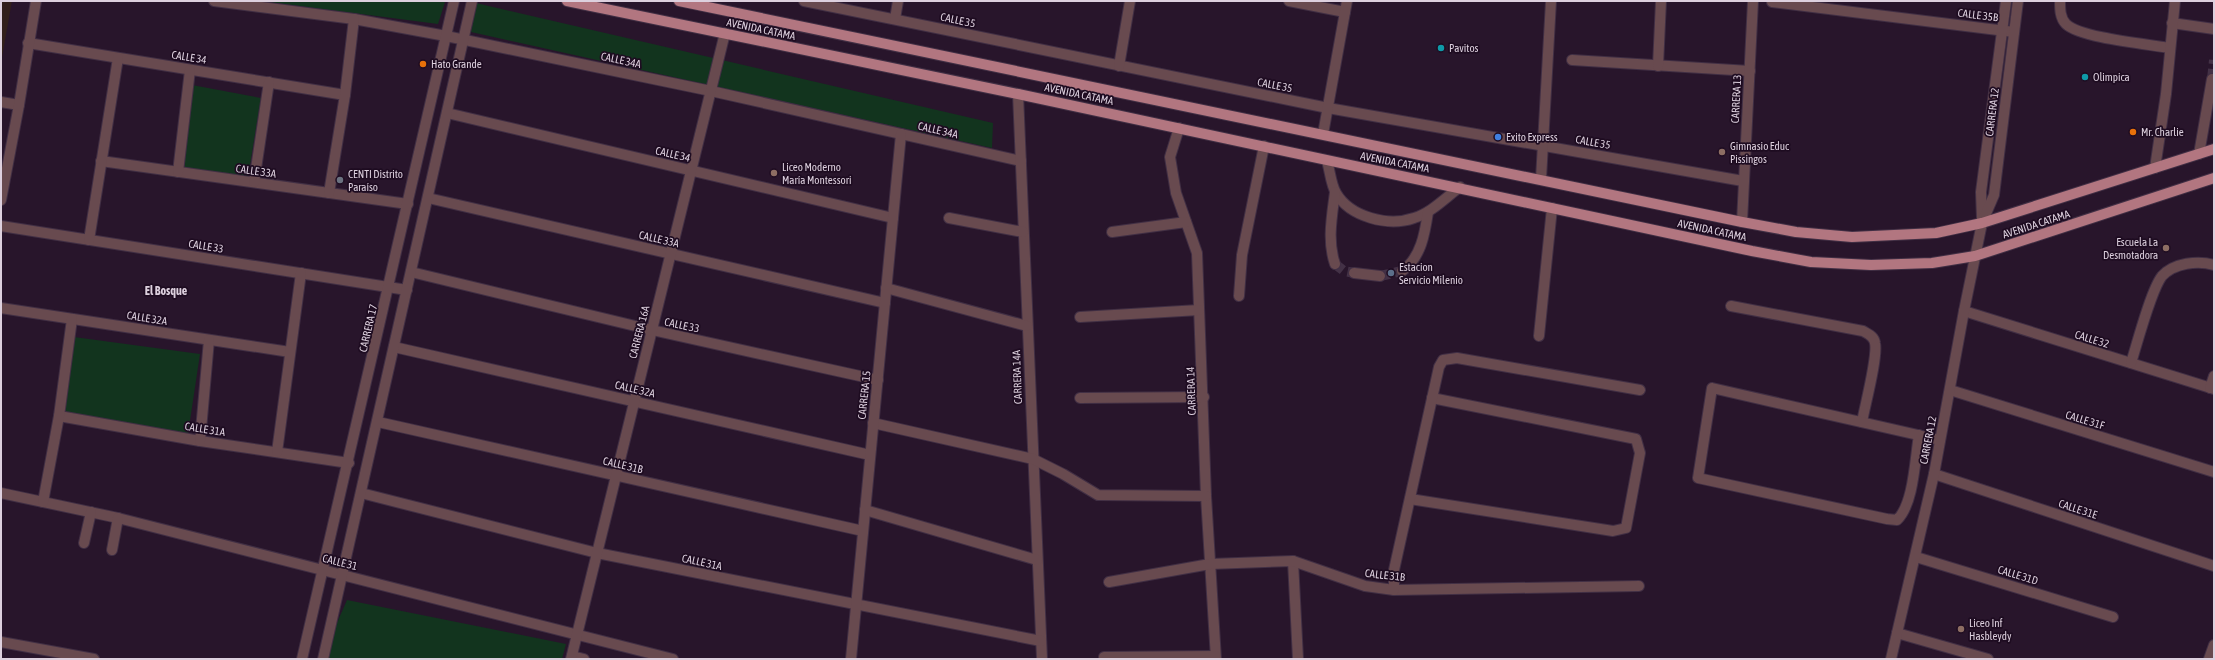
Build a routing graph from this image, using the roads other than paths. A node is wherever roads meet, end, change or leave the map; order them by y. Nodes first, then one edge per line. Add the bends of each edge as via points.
1 (36, 1) edge
2 (214, 1) edge
3 (454, 1) edge
4 (472, 1) edge
5 (568, 1) edge
6 (679, 1) edge
7 (804, 1) edge
8 (898, 1) edge
9 (1130, 1) edge
10 (1289, 1) edge
11 (1347, 1) edge
12 (1551, 1) edge
13 (1661, 1) edge
14 (1754, 1) edge
15 (2006, 1) edge
16 (2018, 1) edge
17 (2060, 1) edge
18 (2175, 1) edge
19 (1772, 2) edge
20 (718, 5) edge
21 (1345, 12) junction
22 (354, 19) junction
23 (895, 19) junction
24 (2172, 23) junction
25 (2214, 29) edge
26 (2002, 30) junction
27 (2014, 32) junction
28 (725, 33) junction
29 (446, 36) junction
30 (464, 40) junction
31 (28, 43) junction
32 (2170, 48) junction
33 (118, 58) junction
34 (1572, 60) dead end
35 (1119, 66) junction
36 (1658, 66) junction
37 (190, 70) junction
38 (1750, 71) junction
39 (2212, 79) dead end
40 (269, 82) junction
41 (711, 90) junction
42 (1018, 94) junction
43 (346, 95) junction
44 (1, 102) edge
45 (20, 105) junction
46 (1328, 108) junction
47 (447, 113) junction
48 (1179, 128) junction
49 (901, 134) junction
50 (1323, 134) junction
51 (1264, 146) junction
52 (1543, 146) junction
53 (2214, 149) edge
54 (2199, 154) junction
55 (101, 161) junction
56 (1021, 161) junction
57 (1327, 161) junction
58 (2155, 168) junction
59 (691, 171) junction
60 (178, 172) junction
61 (2214, 178) edge
62 (1541, 179) junction
63 (1743, 181) junction
64 (254, 182) junction
65 (1460, 188) junction
66 (1336, 192) junction
67 (329, 193) junction
68 (428, 198) junction
69 (1, 200) edge
70 (408, 204) junction
71 (1552, 208) junction
72 (1428, 212) junction
73 (893, 218) junction
74 (949, 218) dead end
75 (1186, 222) junction
76 (1742, 222) junction
77 (1982, 223) junction
78 (1, 226) edge
79 (1023, 232) junction
80 (1112, 232) dead end
81 (89, 240) junction
82 (670, 254) junction
83 (1975, 256) junction
84 (2209, 263) edge
85 (1335, 264) dead end
86 (1402, 271) tunnel mouth
87 (411, 272) junction
88 (301, 273) junction
89 (1354, 273) tunnel mouth
90 (1380, 276) tunnel mouth
91 (389, 287) junction
92 (886, 288) junction
93 (407, 290) junction
94 (1239, 296) dead end
95 (885, 303) junction
96 (1731, 306) dead end
97 (1, 308) edge
98 (1199, 310) junction
99 (1964, 311) junction
100 (1080, 318) dead end
101 (72, 319) junction
102 (1027, 326) junction
103 (652, 330) junction
104 (1539, 336) dead end
105 (209, 340) junction
106 (394, 347) junction
107 (290, 352) junction
108 (2131, 363) junction
109 (2214, 376) edge
110 (878, 380) junction
111 (2212, 388) edge
112 (1640, 390) dead end
113 (1950, 390) junction
114 (1204, 397) junction
115 (1080, 398) dead end
116 (1432, 398) junction
117 (634, 402) junction
118 (59, 416) junction
119 (378, 422) junction
120 (1862, 422) junction
121 (873, 423) junction
122 (1919, 435) junction
123 (1940, 440) junction
124 (200, 441) junction
125 (277, 452) junction
126 (870, 455) junction
127 (1033, 459) junction
128 (349, 463) junction
129 (2214, 472) edge
130 (1934, 474) junction
131 (616, 476) junction
132 (1, 493) edge
133 (361, 493) junction
134 (1206, 496) junction
135 (1410, 499) junction
136 (43, 502) junction
137 (865, 510) junction
138 (91, 512) junction
139 (118, 518) junction
140 (863, 531) junction
141 (84, 543) dead end
142 (112, 550) dead end
143 (597, 553) junction
144 (1916, 557) junction
145 (1037, 560) junction
146 (1293, 561) junction
147 (1210, 564) junction
148 (2214, 566) edge
149 (324, 570) junction
150 (343, 575) junction
151 (1109, 582) dead end
152 (1639, 586) dead end
153 (1394, 590) junction
154 (856, 606) junction
155 (2113, 617) dead end
156 (1897, 633) junction
157 (576, 636) junction
158 (1041, 641) junction
159 (1, 642) edge
160 (2214, 647) edge
161 (571, 657) edge
162 (1104, 657) dead end
163 (1215, 657) edge
164 (94, 659) edge
165 (302, 659) edge
166 (322, 659) edge
167 (584, 659) edge
168 (672, 659) edge
169 (851, 659) edge
170 (1042, 659) edge
171 (1298, 659) edge
172 (1891, 659) edge
173 (1988, 659) edge
174 (2209, 659) edge

1 - 31 street
2 - 22 street, CALLE 34A
3 - 29 street, CARRERA 17
4 - 30 street
5 - 28 main road, AVENIDA CATAMA
6 - 20 main road, AVENIDA CATAMA
7 - 23 street, CALLE 35
8 - 23 street
9 - 35 street
10 - 21 street
11 - 21 street
12 - 52 street
13 - 36 street
14 - 38 street, CARRERA 13
15 - 26 street, CARRERA 12
16 - 27 street, CARRERA 12
17 - 32 street via 2060,12 2065,24 2079,33
18 - 24 street
19 - 26 street, CALLE 35B
20 - 50 main road, AVENIDA CATAMA
21 - 46 street
22 - 29 street, CALLE 34A
22 - 43 street
23 - 35 street, CALLE 35
24 - 25 street
24 - 32 street
26 - 27 street, CALLE 35B
26 - 77 street, CARRERA 12 via 1981,192
27 - 77 street, CARRERA 12 via 1994,195
28 - 41 street, CARRERA 16A
28 - 42 main road, AVENIDA CATAMA
29 - 30 street, CALLE 34A
29 - 70 street, CARRERA 17
30 - 41 street, CALLE 34A
30 - 47 street
31 - 33 street, CALLE 34
31 - 45 street
32 - 58 street
33 - 37 street, CALLE 34
33 - 55 street
34 - 36 street
35 - 46 street, CALLE 35
36 - 38 street
37 - 40 street, CALLE 34
37 - 60 street
38 - 63 street, CARRERA 13
39 - 54 street
40 - 43 street, CALLE 34
40 - 64 street
41 - 49 street, CALLE 34A
41 - 59 street, CARRERA 16A
42 - 48 main road, AVENIDA CATAMA
42 - 56 street, CARRERA 14A
43 - 67 street
44 - 45 street
45 - 69 street
46 - 50 street
46 - 52 street, CALLE 35
47 - 59 street, CALLE 34
47 - 68 street
48 - 51 main road, AVENIDA CATAMA
48 - 75 street, CARRERA 14 via 1170,157 1176,193
49 - 56 street, CALLE 34A
49 - 73 street, CARRERA 15
50 - 62 main road, AVENIDA CATAMA
51 - 57 main road, AVENIDA CATAMA
51 - 94 street via 1242,255
52 - 62 street
52 - 63 street, CALLE 35
53 - 54 main road, AVENIDA CATAMA
54 - 58 main road, AVENIDA CATAMA
55 - 60 street, CALLE 33A
55 - 81 street
56 - 79 street, CARRERA 14A
57 - 65 main road, AVENIDA CATAMA
57 - 66 street
58 - 77 main road, AVENIDA CATAMA
59 - 73 street, CALLE 34
59 - 82 street, CARRERA 16A
60 - 64 street, CALLE 33A
61 - 83 main road, AVENIDA CATAMA
62 - 76 main road, AVENIDA CATAMA
63 - 76 street, CARRERA 13
64 - 67 street, CALLE 33A
65 - 71 main road, AVENIDA CATAMA
65 - 72 street
66 - 72 street via 1345,205 1358,213 1375,218 1395,221 1413,219
66 - 85 street via 1331,237 1331,252
67 - 70 street, CALLE 33A
68 - 82 street, CALLE 33A
68 - 87 street
70 - 91 street, CARRERA 17
71 - 83 main road, AVENIDA CATAMA via 1811,262 1902,265
71 - 104 street
72 - 86 street via 1416,256 1410,266
73 - 92 street, CARRERA 15
74 - 79 street
75 - 80 street
75 - 98 street, CARRERA 14 via 1197,253
76 - 77 main road, AVENIDA CATAMA via 1796,232 1852,237 1922,234
77 - 83 street, CARRERA 12
78 - 81 street, CALLE 33
79 - 102 street, CARRERA 14A
81 - 88 street, CALLE 33
82 - 95 street, CALLE 33A
82 - 103 street, CARRERA 16A
83 - 99 street, CARRERA 12
84 - 108 street via 2181,266 2162,276
87 - 93 street
87 - 103 street, CALLE 33
88 - 91 street, CALLE 33
88 - 107 street
89 - 90 street
91 - 93 street, CALLE 33
91 - 128 street, CARRERA 17
92 - 95 street, CARRERA 15
92 - 102 street
93 - 106 street
95 - 110 street, CARRERA 15
96 - 120 street via 1863,331 1871,335 1875,342 1875,355
97 - 101 street, CALLE 32A
98 - 100 street
98 - 114 street, CARRERA 14
99 - 108 street, CALLE 32
99 - 113 street, CARRERA 12
101 - 105 street, CALLE 32A
101 - 118 street
102 - 127 street, CARRERA 14A
103 - 110 street, CALLE 33
103 - 117 street, CARRERA 16A
105 - 107 street, CALLE 32A
105 - 124 street
106 - 117 street, CALLE 32A
106 - 119 street
107 - 125 street
108 - 111 street, CALLE 32
109 - 111 street
110 - 121 street, CARRERA 15
112 - 116 street via 1449,358 1443,360 1439,367
113 - 123 street, CARRERA 12
113 - 129 street, CALLE 31F
114 - 115 street
114 - 134 street, CARRERA 14
116 - 135 street
116 - 135 street via 1636,439 1640,453 1626,528 1613,531
117 - 126 street, CALLE 32A
117 - 131 street, CARRERA 16A
118 - 124 street, CALLE 31A
118 - 136 street
119 - 131 street, CALLE 31B
119 - 133 street
120 - 122 street
120 - 122 street via 1712,388 1698,478 1897,520 1904,514 1909,497
121 - 126 street, CARRERA 15
121 - 127 street
122 - 123 street
123 - 130 street, CARRERA 12
124 - 125 street, CALLE 31A
125 - 128 street, CALLE 31A
126 - 137 street, CARRERA 15
127 - 134 street via 1098,495
127 - 145 street, CARRERA 14A
128 - 149 street, CARRERA 17
130 - 144 street, CARRERA 12
130 - 148 street, CALLE 31E
131 - 140 street, CALLE 31B
131 - 143 street, CARRERA 16A
132 - 136 street, CALLE 31
133 - 143 street, CALLE 31A
133 - 150 street
134 - 147 street, CARRERA 14
135 - 153 street via 1394,570
136 - 138 street, CALLE 31
137 - 140 street, CARRERA 15
137 - 145 street
138 - 139 street, CALLE 31
138 - 141 street
139 - 142 street
139 - 149 street, CALLE 31
140 - 154 street, CARRERA 15
143 - 154 street, CALLE 31A
143 - 157 street, CARRERA 16A
144 - 155 street, CALLE 31D
144 - 156 street, CARRERA 12
145 - 158 street, CARRERA 14A
146 - 147 street, CALLE 31B
146 - 153 street, CALLE 31B via 1365,586
146 - 171 street
147 - 151 street, CALLE 31B
147 - 163 street, CARRERA 14
149 - 150 street, CALLE 31
149 - 165 street, CARRERA 17
150 - 157 street, CALLE 31
150 - 166 street
152 - 153 street, CALLE 31B
154 - 158 street, CALLE 31A
154 - 169 street, CARRERA 15
156 - 172 street, CARRERA 12
156 - 173 street
157 - 161 street, CARRERA 16A
157 - 168 street, CALLE 31
158 - 170 street, CARRERA 14A
159 - 164 street
160 - 174 street
161 - 167 street
162 - 163 street

